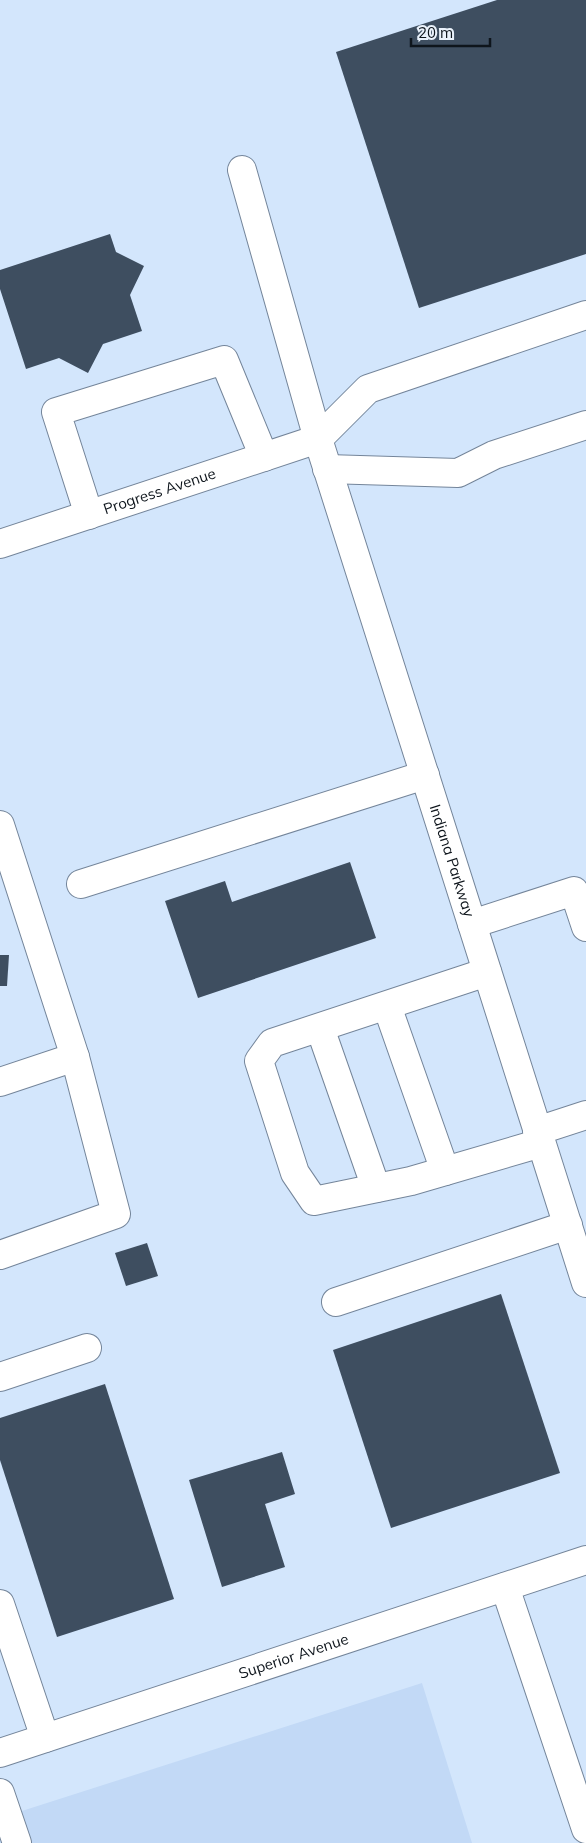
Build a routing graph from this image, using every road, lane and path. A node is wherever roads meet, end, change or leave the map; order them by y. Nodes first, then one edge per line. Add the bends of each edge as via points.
1 (242, 170) dead end
2 (586, 315) edge
3 (586, 425) edge
4 (318, 439) junction
5 (264, 457) junction
6 (327, 469) junction
7 (89, 515) junction
8 (0, 544) edge
9 (425, 776) junction
10 (0, 825) edge
11 (81, 884) dead end
12 (472, 924) junction
13 (586, 927) edge
14 (487, 972) junction
15 (387, 1006) junction
16 (320, 1028) junction
17 (75, 1057) junction
18 (0, 1082) edge
19 (586, 1115) edge
20 (539, 1137) junction
21 (445, 1171) junction
22 (376, 1188) junction
23 (568, 1226) junction
24 (0, 1255) edge
25 (586, 1284) edge
26 (336, 1302) dead end
27 (87, 1348) dead end
28 (0, 1377) edge
29 (586, 1560) edge
30 (505, 1587) junction
31 (0, 1604) edge
32 (45, 1738) junction
33 (0, 1753) edge
34 (0, 1793) edge
35 (586, 1829) edge
36 (17, 1843) edge

1 - 4 street, Indiana Parkway
2 - 4 street via 368,389
3 - 6 street via 494,455 458,473
4 - 5 street, Progress Avenue
4 - 6 street, Indiana Parkway
5 - 7 street, Progress Avenue
5 - 7 street via 224,360 56,412
6 - 9 street, Indiana Parkway
7 - 8 street, Progress Avenue
9 - 11 street
9 - 12 street, Indiana Parkway
10 - 17 street
12 - 13 street via 574,891
12 - 14 street, Indiana Parkway
14 - 15 street
14 - 20 street, Indiana Parkway
15 - 16 street
15 - 21 street
16 - 22 street
16 - 22 street via 272,1044 259,1061 295,1173 314,1201
17 - 18 street
17 - 24 street via 116,1214
19 - 20 street
20 - 21 street
20 - 23 street, Indiana Parkway
21 - 22 street
23 - 25 street, Indiana Parkway
23 - 26 street
27 - 28 street
29 - 30 street, Superior Avenue
30 - 32 street, Superior Avenue
30 - 35 street
31 - 32 street
32 - 33 street, Superior Avenue
34 - 36 street

